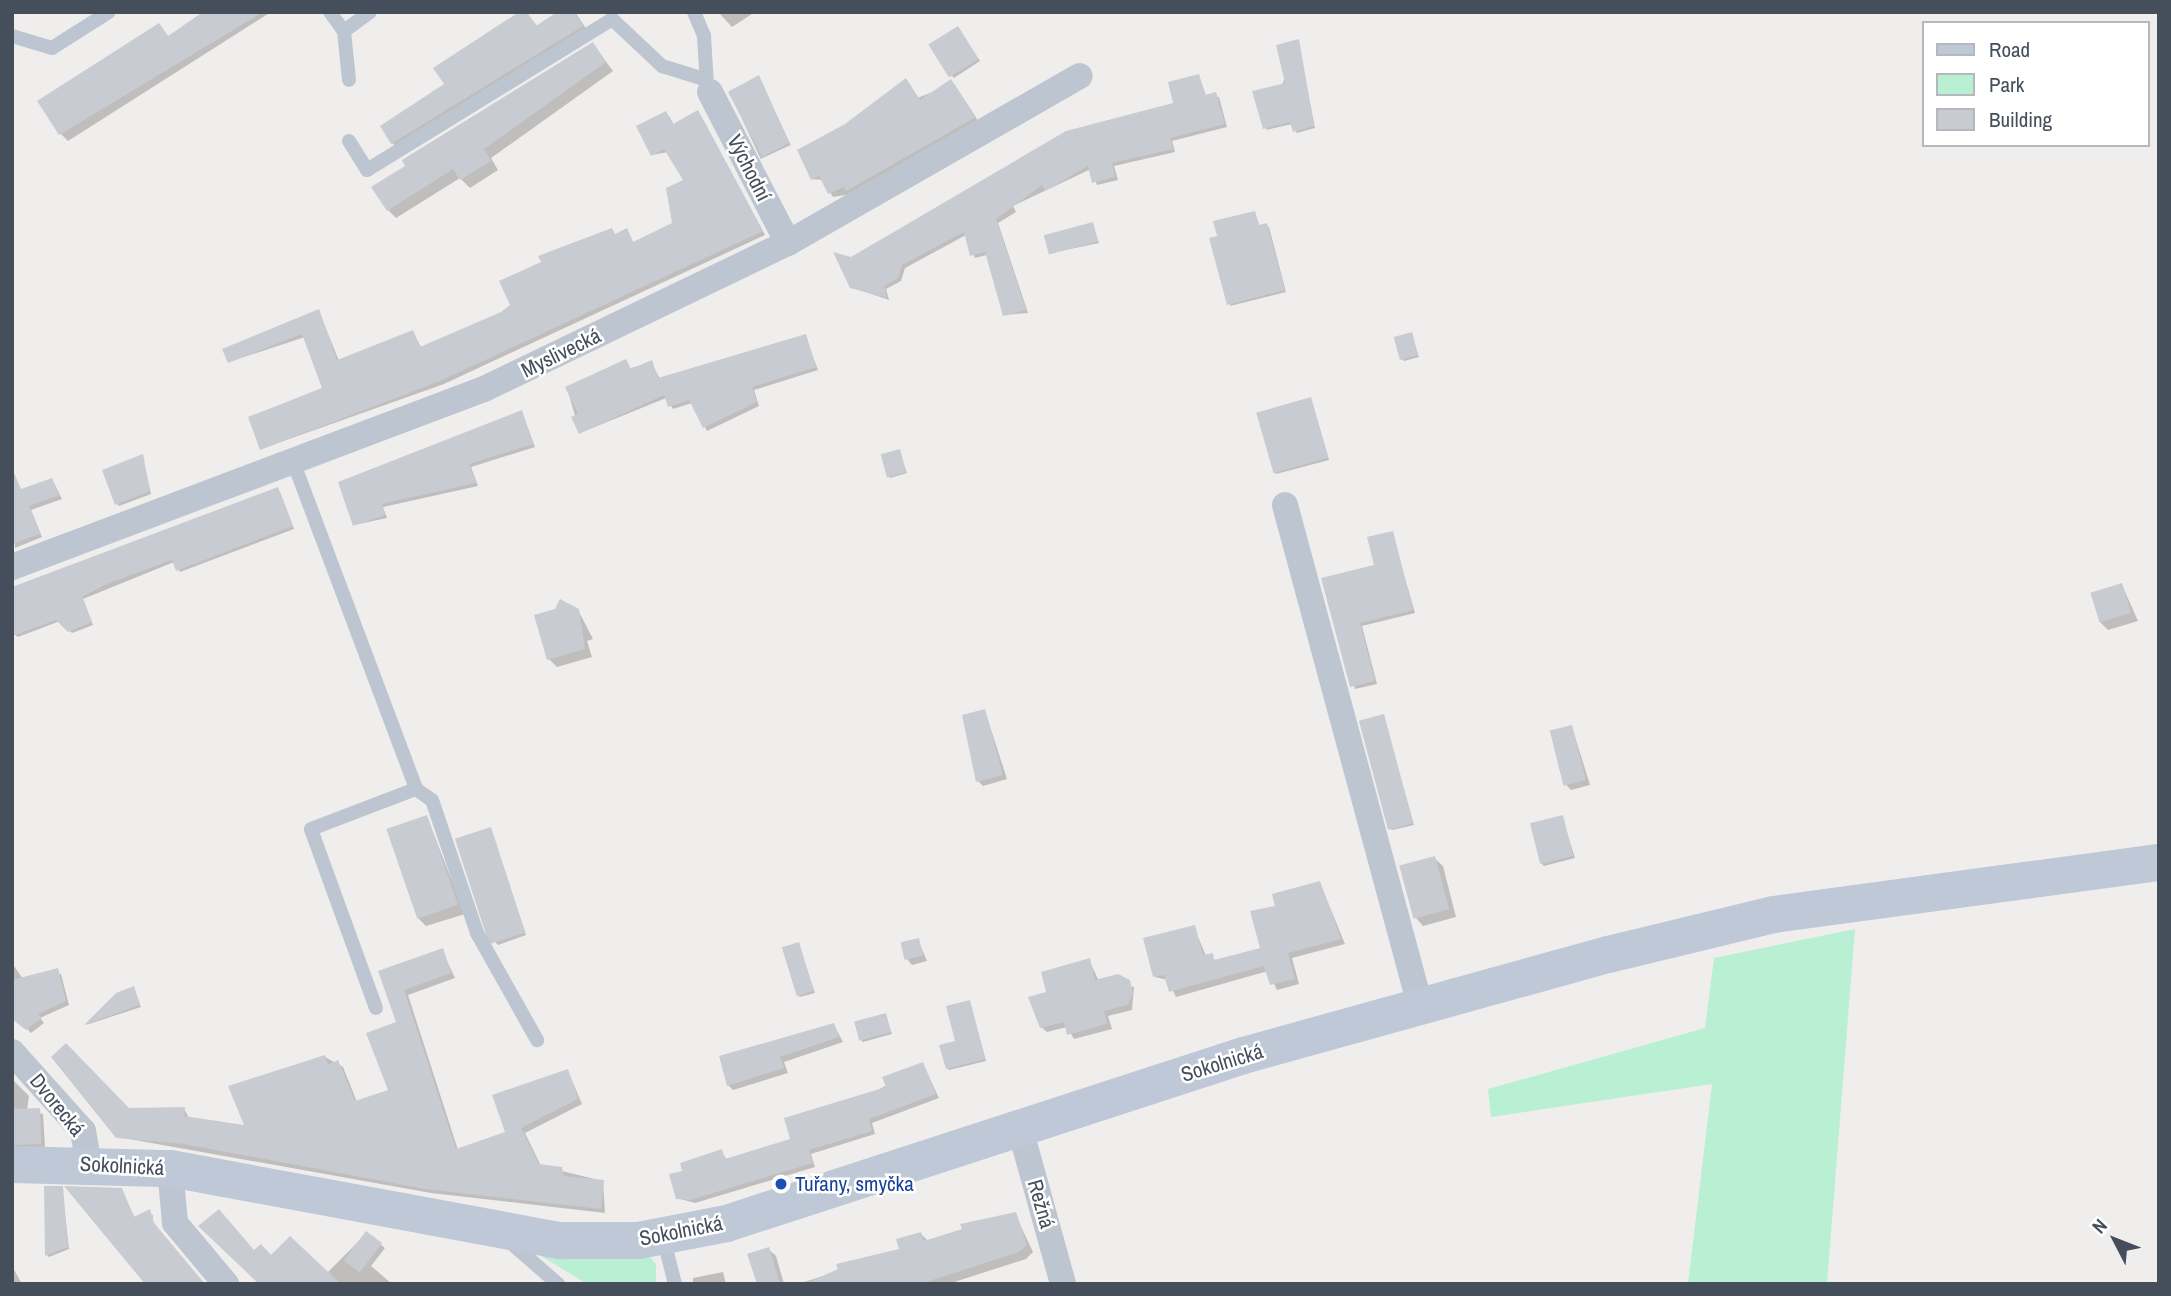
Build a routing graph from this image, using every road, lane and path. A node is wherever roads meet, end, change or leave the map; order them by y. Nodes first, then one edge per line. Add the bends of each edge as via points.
1 (109, 12) edge
2 (330, 12) edge
3 (370, 12) edge
4 (694, 12) edge
5 (344, 32) junction
6 (12, 36) edge
7 (1080, 76) dead end
8 (349, 80) dead end
9 (707, 86) junction
10 (349, 141) dead end
11 (788, 243) junction
12 (293, 461) junction
13 (1285, 505) dead end
14 (12, 568) edge
15 (416, 789) junction
16 (2159, 862) edge
17 (1420, 1005) junction
18 (376, 1008) dead end
19 (537, 1040) dead end
20 (12, 1052) edge
21 (1019, 1125) junction
22 (12, 1164) edge
23 (89, 1164) junction
24 (170, 1168) junction
25 (496, 1229) junction
26 (663, 1236) junction
27 (226, 1284) edge
28 (558, 1284) edge
29 (675, 1284) edge
30 (1063, 1284) edge

1 - 6 lane via 52,48
2 - 5 lane
3 - 5 lane
4 - 9 lane via 704,36
5 - 8 lane
7 - 11 street, Myslivecká
9 - 10 lane via 662,66 612,19 367,170
9 - 11 street, Východní
11 - 12 street, Myslivecká via 484,389
12 - 14 street, Myslivecká
12 - 15 lane
13 - 17 street
15 - 18 lane via 312,829
15 - 19 lane via 432,800 477,933
16 - 17 main road, Sokolnická via 1773,915
17 - 21 main road, Sokolnická
20 - 23 street, Dvorecká via 83,1131
21 - 26 main road, Sokolnická via 726,1223
21 - 30 street, Režná
22 - 23 main road, Sokolnická
23 - 24 main road, Sokolnická
24 - 25 main road, Sokolnická
24 - 27 street via 175,1223
25 - 26 main road, Sokolnická via 582,1242
25 - 28 lane
26 - 29 lane

